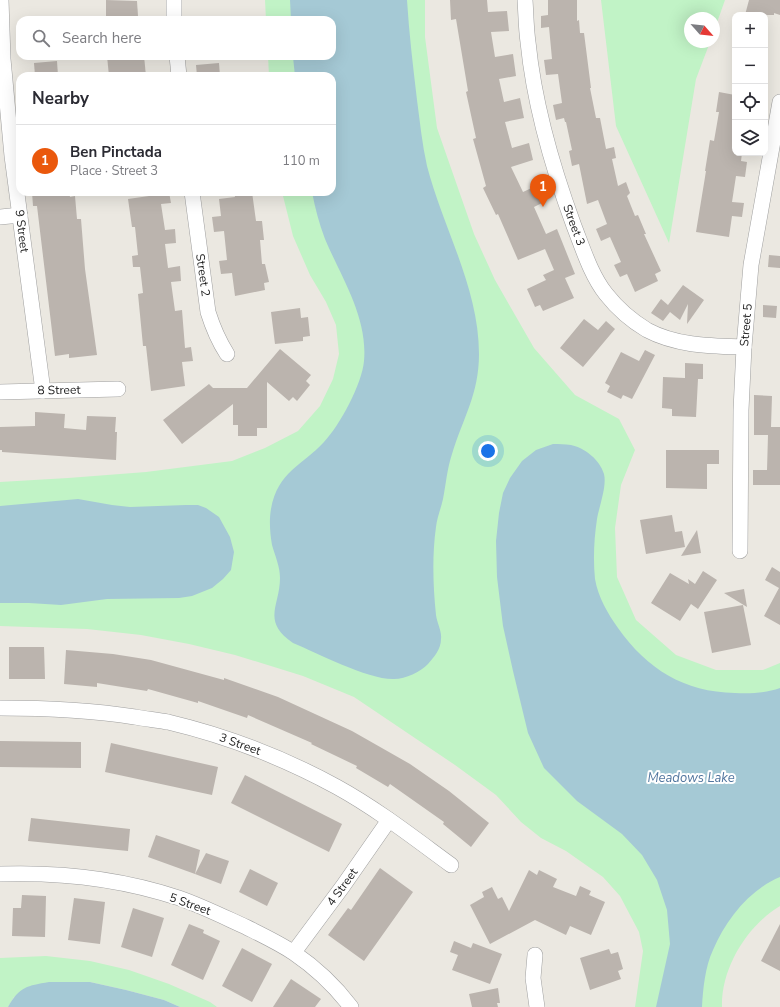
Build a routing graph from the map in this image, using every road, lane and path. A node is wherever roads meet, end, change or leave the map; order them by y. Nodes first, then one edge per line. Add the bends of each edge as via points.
1 (1, 0) edge
2 (174, 0) edge
3 (525, 0) edge
4 (174, 16) edge
5 (177, 60) edge
6 (179, 72) edge
7 (780, 102) edge
8 (16, 182) edge
9 (18, 196) edge
10 (193, 196) edge
11 (20, 215) junction
12 (0, 217) edge
13 (744, 347) junction
14 (228, 354) dead end
15 (118, 389) dead end
16 (43, 390) junction
17 (0, 392) edge
18 (740, 551) dead end
19 (0, 708) edge
20 (389, 820) junction
21 (452, 865) dead end
22 (0, 874) edge
23 (294, 952) junction
24 (535, 956) dead end
25 (351, 1007) edge
26 (537, 1007) edge

1 - 8 street, 9 Street via 6,98
2 - 4 street
3 - 13 street, Street 3 via 528,43 536,94 557,178 584,252 606,294 624,314 647,330 672,340 699,345
5 - 6 street
7 - 13 street, Street 5 via 751,265
9 - 11 street, 9 Street
10 - 14 street, Street 2 via 208,312 212,327
11 - 12 street
11 - 16 street, 9 Street
13 - 18 street, Street 5
15 - 16 street, 8 Street
16 - 17 street, 8 Street
19 - 20 street, 3 Street via 107,712 167,722 226,738 283,760 337,787
20 - 21 street, 3 Street
20 - 23 street, 4 Street
22 - 23 street, 5 Street via 35,873 84,877 138,887 179,898 209,910
23 - 25 street, 5 Street via 319,972
24 - 26 street via 533,978

